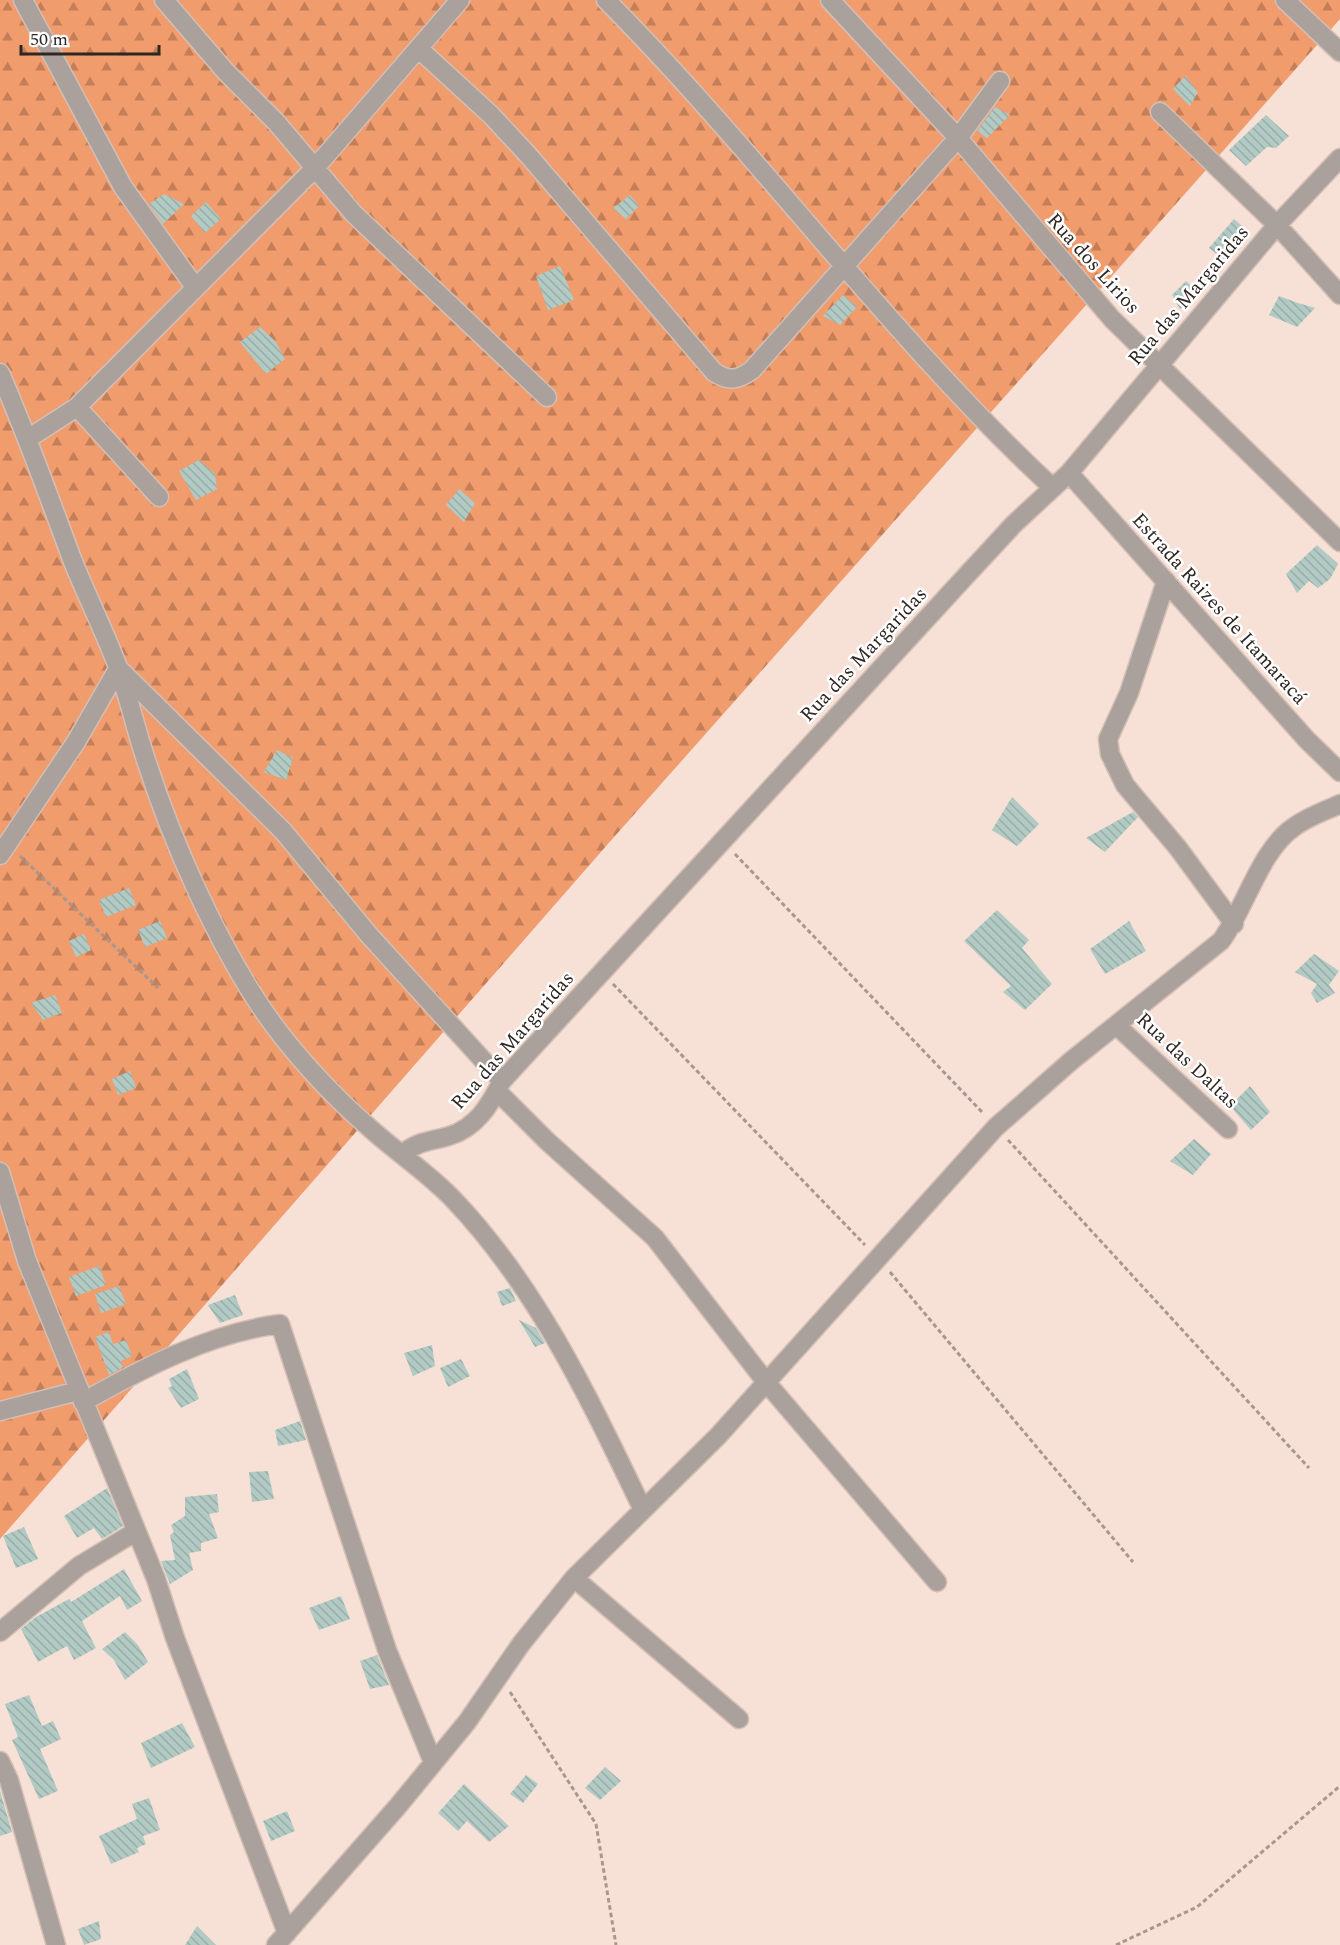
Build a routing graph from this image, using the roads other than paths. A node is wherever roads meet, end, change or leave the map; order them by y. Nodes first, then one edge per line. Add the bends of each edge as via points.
1 (23, 0) edge
2 (164, 0) edge
3 (460, 0) edge
4 (606, 0) edge
5 (830, 0) edge
6 (1285, 0) edge
7 (419, 49) junction
8 (1340, 52) edge
9 (1000, 81) dead end
10 (1160, 112) dead end
11 (958, 138) junction
12 (1340, 158) edge
13 (315, 168) junction
14 (1277, 225) junction
15 (844, 266) junction
16 (195, 287) junction
17 (1340, 294) edge
18 (1160, 364) junction
19 (0, 373) edge
20 (547, 397) dead end
21 (77, 407) junction
22 (28, 438) junction
23 (1069, 473) junction
24 (1053, 488) junction
25 (159, 497) dead end
26 (1340, 542) edge
27 (1166, 581) junction
28 (118, 669) junction
29 (1340, 772) edge
30 (1340, 804) edge
31 (4, 849) edge
32 (1234, 924) junction
33 (1116, 1025) junction
34 (499, 1086) junction
35 (1228, 1129) dead end
36 (402, 1154) junction
37 (0, 1172) edge
38 (766, 1382) junction
39 (81, 1397) junction
40 (0, 1411) edge
41 (643, 1510) junction
42 (135, 1532) junction
43 (574, 1578) junction
44 (937, 1582) dead end
45 (0, 1632) edge
46 (739, 1719) dead end
47 (0, 1761) edge
48 (434, 1762) junction
49 (282, 1939) edge
50 (56, 1945) edge

1 - 16 street via 123,187
2 - 13 street
3 - 7 street
4 - 15 street via 676,71
5 - 11 street, Rua dos Lirios
6 - 8 street
7 - 13 street
7 - 15 street via 530,156 723,378 739,379 752,370
9 - 11 street
10 - 14 street
11 - 15 street
11 - 18 street, Rua dos Lirios via 1074,277
12 - 14 street, Rua das Margaridas
13 - 16 street
13 - 20 street via 354,214
14 - 17 street
14 - 18 street, Rua das Margaridas
15 - 24 street via 992,432
16 - 21 street
18 - 23 street, Rua das Margaridas
18 - 26 street, Rua dos Lirios
19 - 22 street
21 - 22 street
21 - 25 street
22 - 28 street via 73,562
23 - 24 street, Rua das Margaridas
23 - 27 street, Estrada Raizes de Itamaracá
24 - 34 street, Rua das Margaridas via 1014,524 721,839
27 - 29 street, Estrada Raizes de Itamaracá
27 - 32 street via 1129,693 1108,739 1110,754 1125,785
28 - 31 street via 76,742
28 - 34 street via 283,831
28 - 36 street via 149,769 209,914 234,962 271,1022 355,1115
30 - 32 street via 1294,826 1278,841
32 - 33 street via 1211,952
33 - 35 street, Rua das Daltas
33 - 38 street via 996,1127
34 - 36 street, Rua das Margaridas via 475,1122 450,1136 420,1142
34 - 38 street via 547,1141 642,1224
36 - 41 street via 481,1230 534,1301
37 - 39 street via 27,1261
38 - 41 street
38 - 44 street
39 - 40 street
39 - 42 street
39 - 48 street via 145,1367 261,1326 280,1324 387,1650
41 - 43 street
42 - 45 street via 79,1566
42 - 49 street via 156,1579
43 - 46 street
43 - 48 street
47 - 50 street via 9,1780
48 - 49 street

